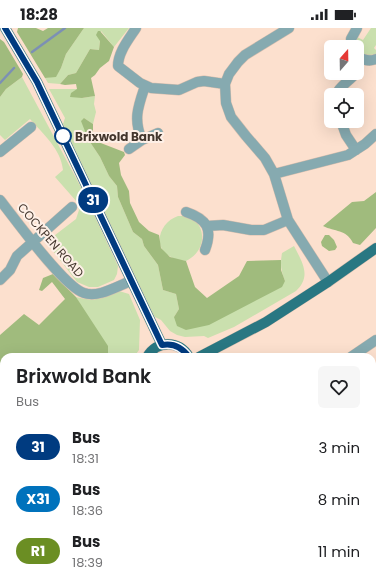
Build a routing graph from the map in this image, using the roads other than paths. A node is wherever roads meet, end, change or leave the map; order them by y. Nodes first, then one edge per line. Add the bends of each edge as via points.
1 (5, 28) edge
2 (136, 28) edge
3 (289, 28) edge
4 (357, 28) edge
5 (351, 40) edge
6 (376, 59) edge
7 (364, 60) edge
8 (350, 80) edge
9 (225, 84) junction
10 (145, 86) junction
11 (340, 88) edge
12 (31, 127) dead end
13 (344, 128) edge
14 (158, 132) dead end
15 (376, 134) edge
16 (142, 140) junction
17 (129, 149) dead end
18 (356, 150) junction
19 (0, 152) edge
20 (274, 174) junction
21 (0, 200) edge
22 (72, 207) dead end
23 (186, 212) dead end
24 (288, 220) junction
25 (207, 226) junction
26 (33, 242) junction
27 (376, 248) edge
28 (205, 250) dead end
29 (0, 280) edge
30 (131, 281) junction
31 (328, 282) junction
32 (376, 340) edge
33 (162, 345) junction
34 (151, 353) edge
35 (185, 353) edge
36 (207, 353) edge
37 (357, 353) edge

1 - 30 main road via 37,82
2 - 10 street via 119,57 118,66
3 - 9 street via 245,55 233,68
4 - 5 street
6 - 7 street
8 - 11 street
9 - 10 street via 196,82 179,90
9 - 20 street via 226,103 231,117 265,158
10 - 16 street via 136,119
12 - 19 street
13 - 18 street
14 - 16 street
15 - 18 street
16 - 17 street
18 - 20 street via 348,155
20 - 24 street
21 - 26 street, COCKPEN ROAD
22 - 26 street
23 - 25 street via 198,216
24 - 25 street via 264,230 223,225
24 - 31 street
25 - 28 street via 208,243
26 - 29 street via 17,256 10,270
26 - 30 street, COCKPEN ROAD via 73,287 84,293 96,294
27 - 31 main road
30 - 33 main road
31 - 36 main road via 266,322
32 - 37 street
33 - 34 main road
33 - 35 main road via 180,347

